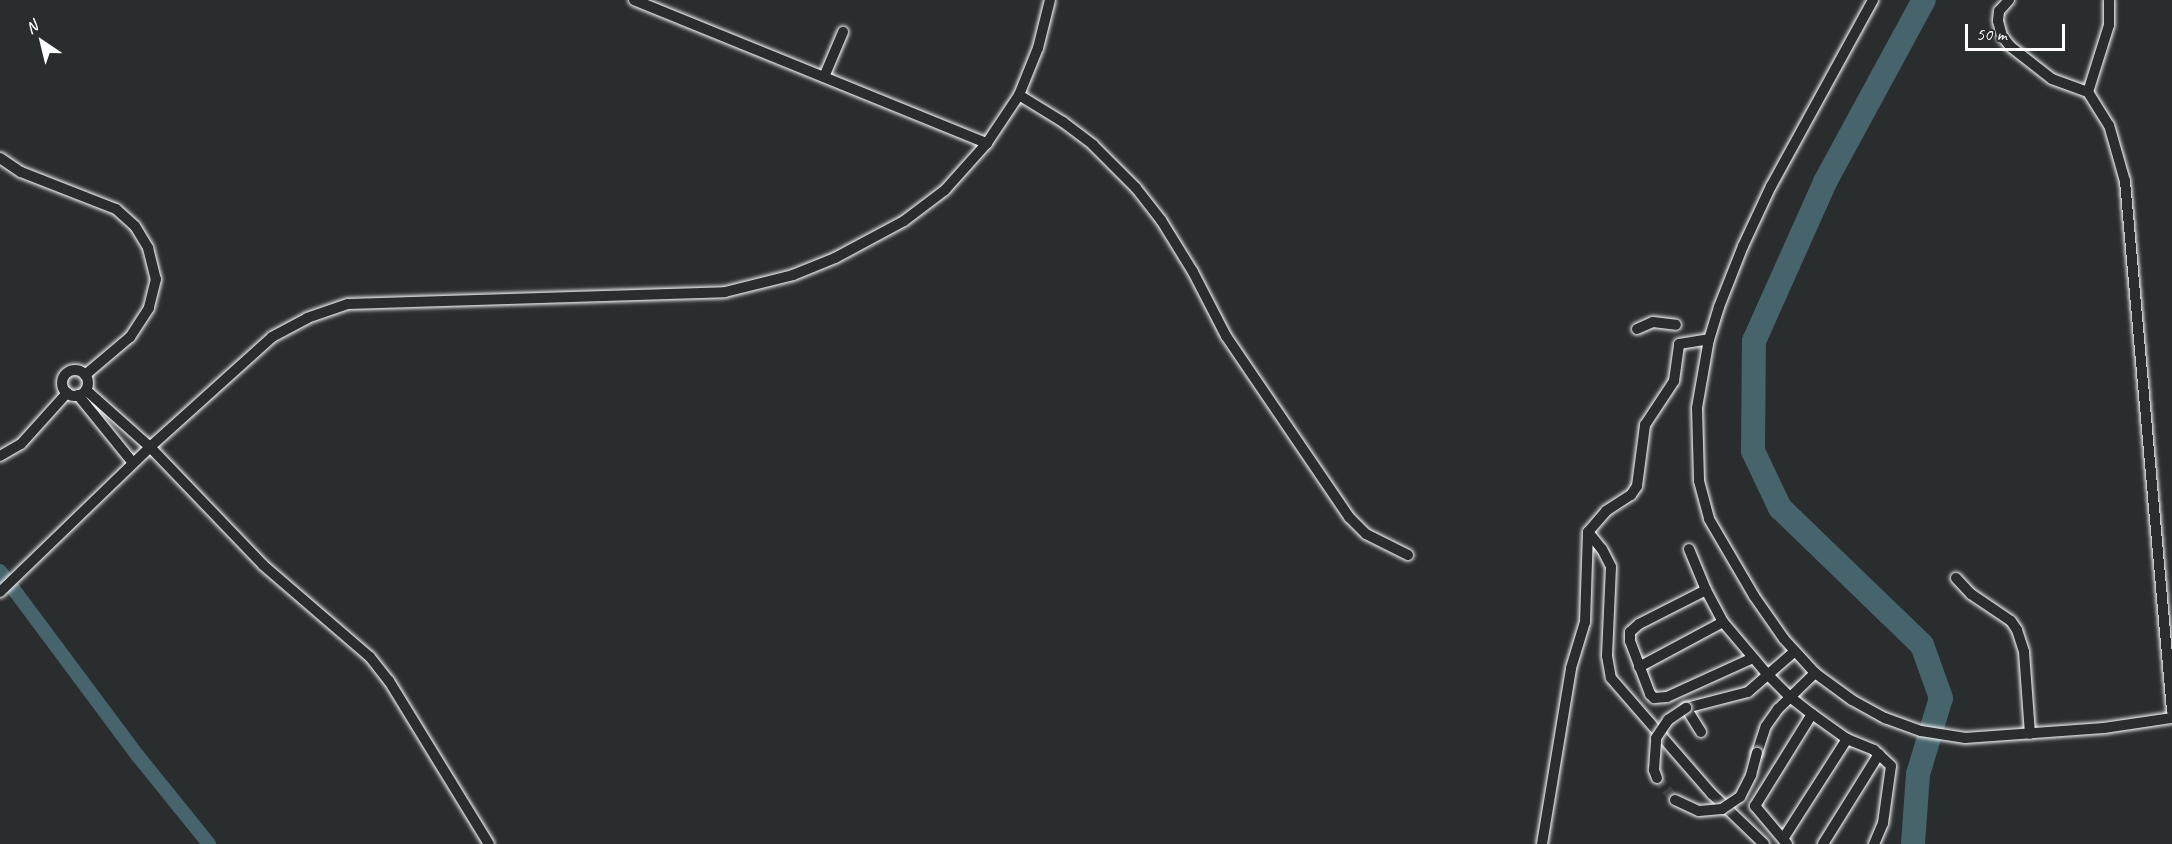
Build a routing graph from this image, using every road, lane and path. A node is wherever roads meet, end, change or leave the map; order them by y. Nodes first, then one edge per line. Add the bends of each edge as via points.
1 (634, 0) edge
2 (1050, 0) edge
3 (1873, 0) edge
4 (2109, 0) edge
5 (2004, 1) edge
6 (843, 32) dead end
7 (824, 77) junction
8 (2088, 92) junction
9 (1019, 95) junction
10 (987, 143) junction
11 (0, 158) edge
12 (1676, 325) dead end
13 (1636, 329) dead end
14 (1709, 339) junction
15 (85, 375) junction
16 (77, 393) junction
17 (115, 415) junction
18 (104, 427) junction
19 (150, 447) junction
20 (0, 456) edge
21 (134, 463) junction
22 (1588, 532) junction
23 (1689, 549) dead end
24 (1408, 555) dead end
25 (1956, 578) dead end
26 (1706, 590) junction
27 (0, 592) edge
28 (1723, 622) junction
29 (1795, 651) junction
30 (1753, 658) junction
31 (1639, 667) junction
32 (1815, 673) junction
33 (1768, 675) junction
34 (1790, 697) junction
35 (1686, 708) junction
36 (2172, 711) edge
37 (1812, 714) junction
38 (2172, 718) edge
39 (1701, 732) dead end
40 (2030, 734) junction
41 (1847, 739) junction
42 (1879, 754) junction
43 (1658, 778) tunnel mouth
44 (1675, 800) tunnel mouth
45 (1785, 842) edge
46 (489, 844) edge
47 (1542, 844) edge
48 (1764, 844) edge
49 (1823, 844) edge
50 (1874, 844) edge

1 - 7 street
2 - 9 street via 1038,48
3 - 14 street via 1771,186 1743,246
4 - 8 street via 2109,26
5 - 8 street via 1998,21 2011,48 2052,79
6 - 7 street
7 - 10 street
8 - 36 street via 2109,125 2125,181
9 - 10 street
9 - 24 street via 1063,122 1136,188 1193,272 1226,336 1349,517 1366,534
10 - 19 street via 945,190 904,220 835,258 793,275 725,292 348,304 307,318 272,336
11 - 15 street via 21,172 116,209 135,226 148,248 156,279 149,308 130,337
12 - 13 street via 1653,322
14 - 22 street via 1679,345 1674,381 1646,425 1637,486
14 - 29 street via 1697,408 1699,481 1709,519 1760,605
15 - 16 street via 87,385
15 - 16 street via 75,370 66,375 62,384
16 - 17 street
16 - 18 street
16 - 20 street via 21,444
17 - 18 street
17 - 19 street
18 - 21 street
19 - 21 street
19 - 46 street via 263,564 370,657 389,681
21 - 27 street
22 - 47 street via 1586,614 1571,668
22 - 48 street via 1611,567 1607,656 1611,678 1712,794
23 - 26 street
25 - 40 street via 2017,630 2024,652
26 - 28 street
26 - 31 street via 1632,628 1630,641
28 - 30 street
28 - 31 street
29 - 32 street
29 - 33 street
30 - 31 street via 1660,699 1650,694
30 - 33 street
32 - 34 street
32 - 40 street via 1852,700 1921,731 1965,738
33 - 34 street
33 - 35 street via 1748,692
34 - 37 street
34 - 44 street, bridge via 1766,726 1740,797 1722,809 1699,811
35 - 39 street
35 - 43 street, bridge via 1668,720 1656,738 1654,770
37 - 41 street
37 - 45 street via 1755,806
38 - 40 street
41 - 42 street
41 - 45 street
42 - 49 street
42 - 50 street via 1891,766 1891,780 1884,823

